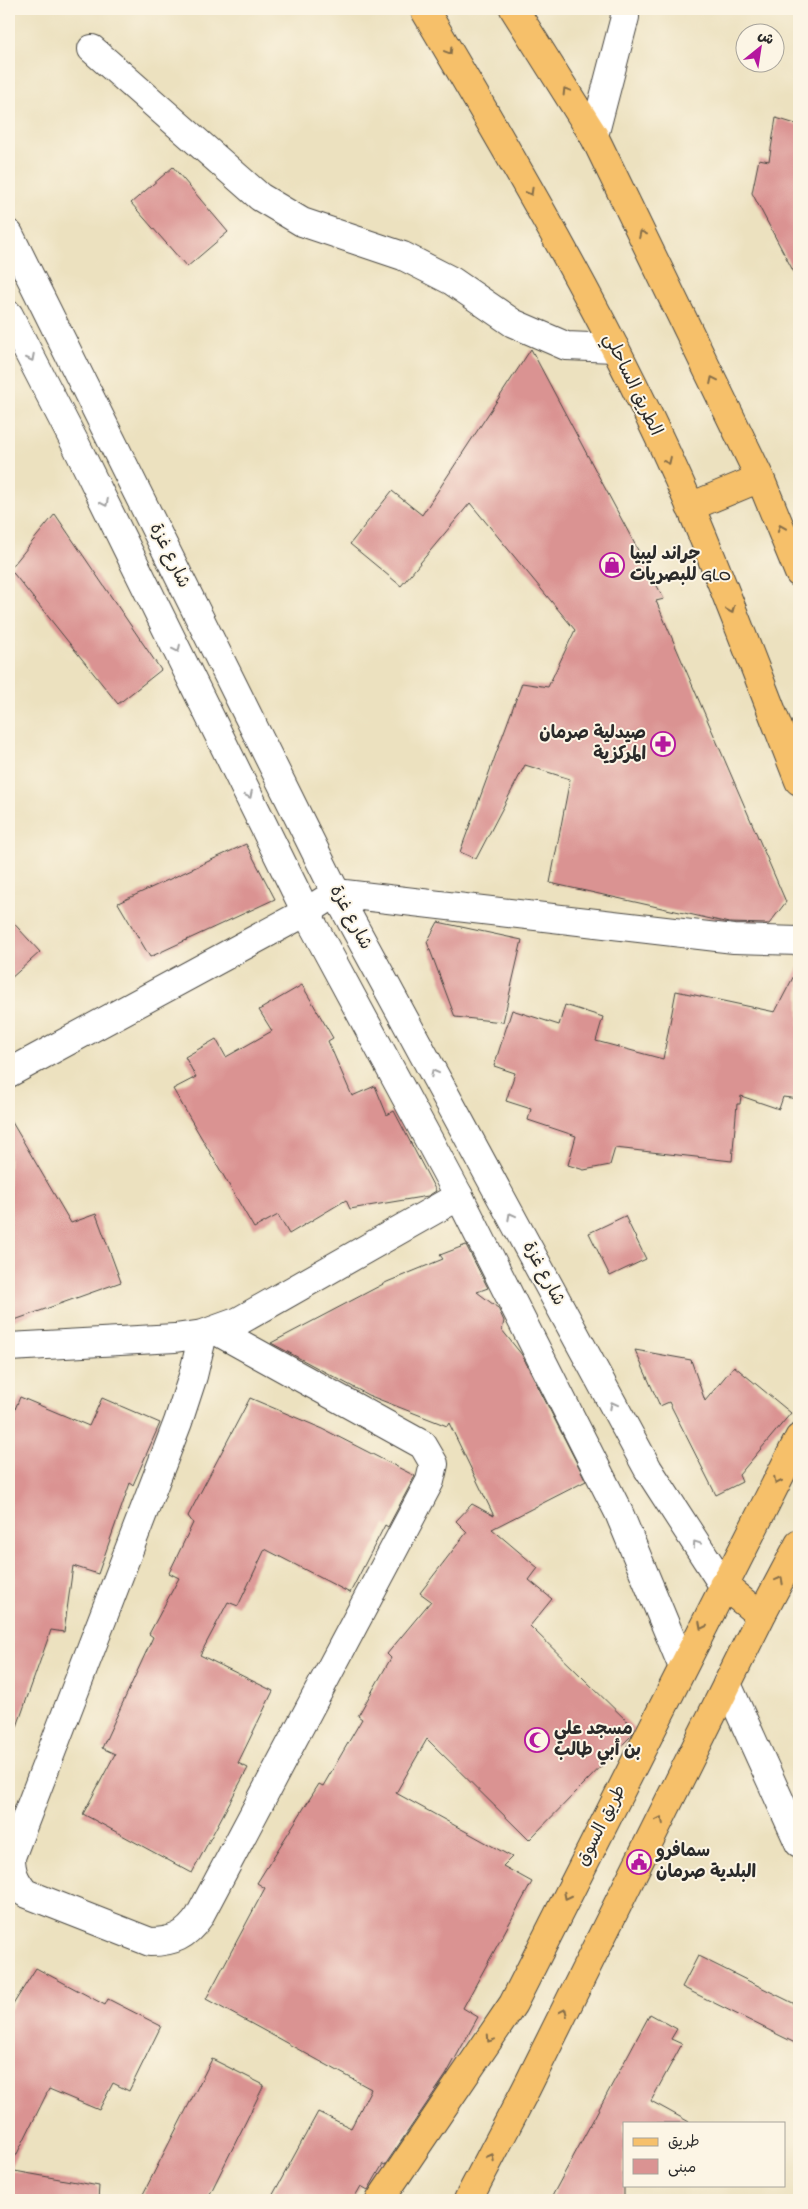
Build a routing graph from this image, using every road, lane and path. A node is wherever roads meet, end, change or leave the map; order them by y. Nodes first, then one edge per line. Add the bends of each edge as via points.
1 (424, 9) edge
2 (514, 9) edge
3 (624, 9) edge
4 (92, 49) dead end
5 (594, 136) junction
6 (9, 234) edge
7 (9, 315) edge
8 (615, 348) junction
9 (760, 478) junction
10 (690, 507) junction
11 (799, 573) edge
12 (799, 781) edge
13 (336, 893) junction
14 (306, 912) junction
15 (799, 941) edge
16 (9, 1073) edge
17 (459, 1196) junction
18 (209, 1332) junction
19 (9, 1347) edge
20 (799, 1438) edge
21 (799, 1544) edge
22 (723, 1585) junction
23 (761, 1616) junction
24 (682, 1665) junction
25 (727, 1684) junction
26 (799, 1843) edge
27 (380, 2200) edge
28 (468, 2200) edge

1 -> 8 main road, الطريق الساحلي via 525,182
5 -> 2 main road
3 - 5 street via 625,18
4 - 8 street via 260,197 302,222 403,256 452,281 513,322 566,346
9 -> 5 main road
6 - 13 street, شارع غزة
7 -> 14 street, شارع غزة
8 -> 10 main road, الطريق الساحلي
9 - 10 main road
11 -> 9 main road
10 -> 12 main road, الطريق الساحلي
13 - 14 street
13 - 15 street via 734,939
22 -> 13 street, شارع غزة via 648,1469
14 - 16 street
14 - 17 street, شارع غزة
17 - 18 street via 239,1321
17 - 24 street, شارع غزة via 619,1513
18 - 18 street via 178,1422 11,1856 11,1870 25,1893 150,1942 180,1938 199,1917 430,1481 434,1464 423,1445
18 - 19 street via 175,1338
20 -> 22 main road, طريق السوق
23 -> 21 main road
22 - 23 main road
22 -> 24 main road, طريق السوق
23 - 25 main road
24 -> 27 main road, طريق السوق via 513,2004
25 - 26 street
28 -> 25 main road

